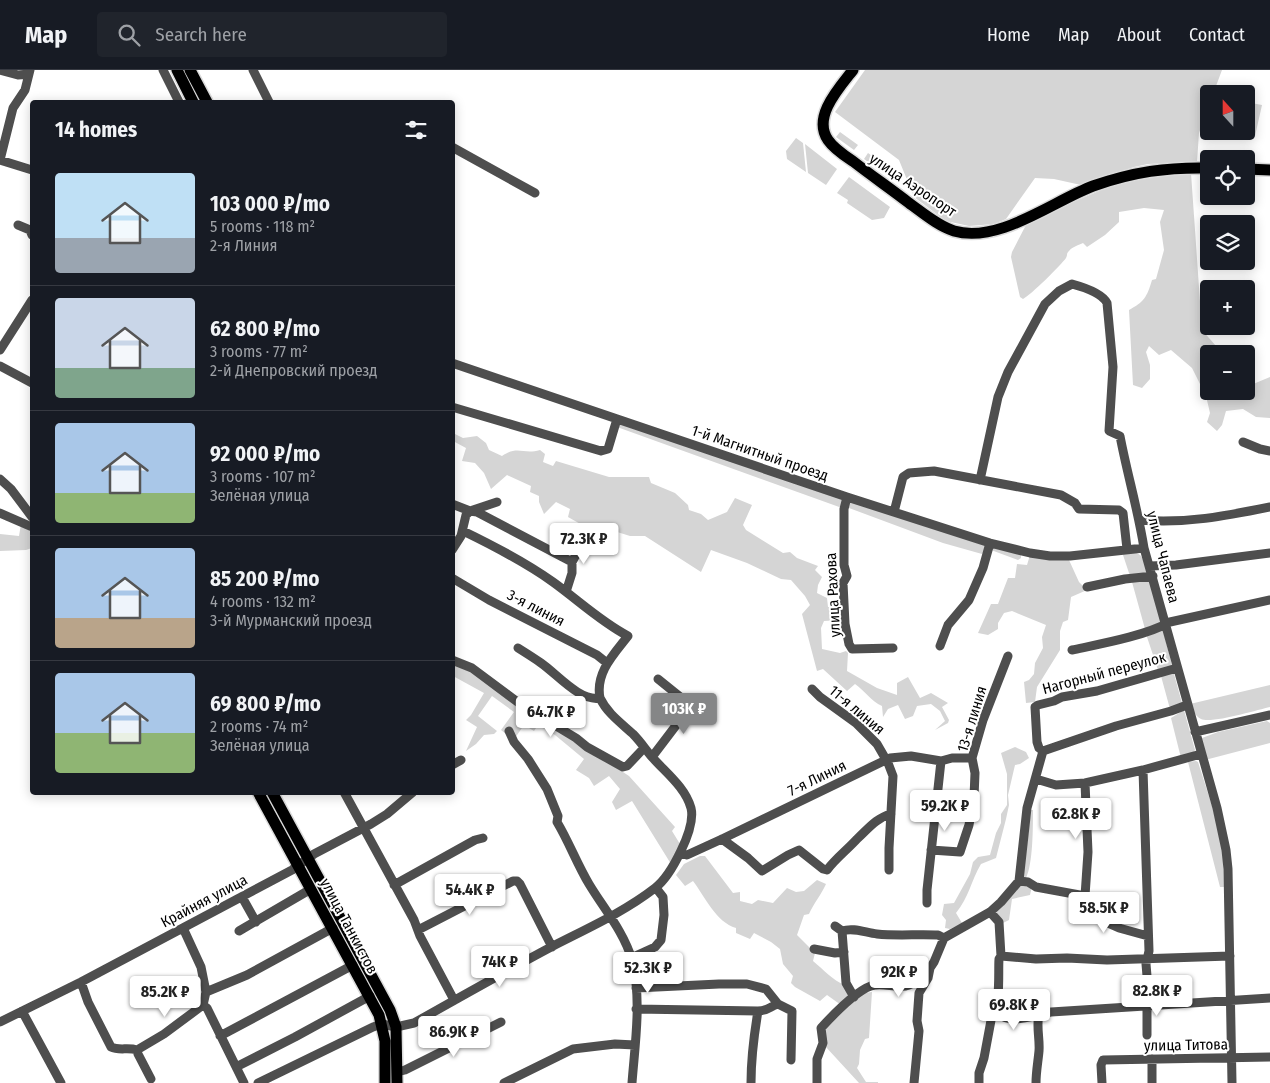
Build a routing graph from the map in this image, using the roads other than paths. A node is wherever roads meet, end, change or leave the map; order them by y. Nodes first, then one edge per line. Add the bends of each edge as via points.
1 (0, 70) edge
2 (163, 70) edge
3 (177, 70) edge
4 (190, 70) edge
5 (252, 70) edge
6 (853, 70) edge
7 (29, 72) edge
8 (178, 100) edge
9 (192, 100) edge
10 (206, 100) edge
11 (268, 100) edge
12 (455, 149) edge
13 (0, 160) edge
14 (1200, 168) edge
15 (30, 169) edge
16 (1255, 169) edge
17 (1270, 170) edge
18 (535, 193) dead end
19 (18, 225) dead end
20 (30, 230) edge
21 (30, 303) edge
22 (0, 350) edge
23 (455, 364) edge
24 (0, 366) edge
25 (30, 383) edge
26 (455, 408) edge
27 (618, 419) junction
28 (1243, 442) dead end
29 (1270, 451) edge
30 (0, 479) edge
31 (980, 480) junction
32 (847, 497) junction
33 (498, 502) dead end
34 (455, 505) edge
35 (1270, 507) edge
36 (470, 511) junction
37 (894, 512) junction
38 (0, 513) edge
39 (30, 514) edge
40 (1139, 520) junction
41 (30, 526) edge
42 (463, 531) junction
43 (589, 531) dead end
44 (990, 543) junction
45 (455, 545) edge
46 (1144, 548) junction
47 (1126, 549) junction
48 (1270, 553) edge
49 (572, 562) junction
50 (1150, 566) junction
51 (1152, 576) junction
52 (455, 580) edge
53 (1087, 587) dead end
54 (566, 592) junction
55 (1270, 600) edge
56 (1166, 624) junction
57 (940, 646) dead end
58 (518, 648) dead end
59 (893, 648) dead end
60 (1072, 650) dead end
61 (1008, 656) dead end
62 (455, 661) edge
63 (607, 663) junction
64 (1178, 668) junction
65 (658, 679) dead end
66 (812, 689) dead end
67 (600, 698) junction
68 (1187, 705) junction
69 (1270, 715) edge
70 (509, 731) dead end
71 (1195, 732) junction
72 (644, 748) junction
73 (1043, 751) junction
74 (1200, 754) junction
75 (652, 757) junction
76 (972, 758) junction
77 (461, 760) dead end
78 (886, 760) junction
79 (940, 761) junction
80 (455, 763) edge
81 (1143, 770) junction
82 (1036, 779) junction
83 (1085, 783) junction
84 (260, 795) edge
85 (273, 795) edge
86 (346, 795) edge
87 (409, 795) edge
88 (891, 814) junction
89 (363, 828) junction
90 (483, 838) dead end
91 (722, 840) junction
92 (931, 850) junction
93 (681, 853) junction
94 (303, 862) junction
95 (890, 870) dead end
96 (1019, 881) junction
97 (394, 885) junction
98 (656, 888) junction
99 (311, 889) junction
100 (1085, 896) junction
101 (242, 897) junction
102 (927, 903) dead end
103 (990, 912) junction
104 (610, 917) junction
105 (256, 922) junction
106 (183, 928) junction
107 (332, 928) junction
108 (418, 930) junction
109 (239, 931) dead end
110 (1148, 936) junction
111 (944, 938) junction
112 (552, 947) junction
113 (814, 949) dead end
114 (844, 952) junction
115 (1001, 956) junction
116 (1230, 956) junction
117 (631, 958) junction
118 (1148, 958) junction
119 (353, 965) junction
120 (930, 968) junction
121 (81, 982) junction
122 (636, 988) junction
123 (206, 992) junction
124 (370, 996) junction
125 (853, 998) junction
126 (1270, 998) edge
127 (454, 1000) junction
128 (1231, 1001) junction
129 (204, 1004) junction
130 (778, 1004) junction
131 (1148, 1006) junction
132 (636, 1009) junction
133 (22, 1011) junction
134 (758, 1011) junction
135 (995, 1012) junction
136 (1039, 1014) junction
137 (0, 1022) edge
138 (502, 1022) dead end
139 (382, 1024) junction
140 (396, 1027) junction
141 (1147, 1035) dead end
142 (220, 1036) junction
143 (635, 1045) junction
144 (137, 1050) junction
145 (1270, 1057) edge
146 (1232, 1058) junction
147 (1152, 1059) junction
148 (791, 1060) dead end
149 (236, 1066) junction
150 (397, 1078) edge
151 (151, 1079) dead end
152 (61, 1083) edge
153 (244, 1083) edge
154 (258, 1083) edge
155 (385, 1083) edge
156 (504, 1083) edge
157 (632, 1083) edge
158 (751, 1083) edge
159 (817, 1083) edge
160 (914, 1083) edge
161 (979, 1083) edge
162 (1036, 1083) edge
163 (1102, 1083) edge
164 (1152, 1083) edge
165 (1232, 1083) edge

1 - 7 street via 18,75
2 - 8 street
3 - 9 main road
4 - 10 main road
5 - 11 street
6 - 14 main road, улица Аэропорт via 825,112 822,121 827,139 923,213 956,231 976,233 997,229 1092,187 1134,174 1166,168
7 - 13 street via 25,90 13,108
12 - 18 street
13 - 15 street
16 - 17 main road
19 - 20 street
21 - 22 street
23 - 27 street, 1-й Магнитный проезд
24 - 25 street
26 - 27 street via 601,451 608,449
27 - 32 street, 1-й Магнитный проезд
28 - 29 street
30 - 39 street
31 - 37 street via 934,471 909,473 903,477
31 - 40 street, улица Чапаева via 998,397 1018,351 1045,304 1072,284 1081,286 1105,298 1107,303 1113,367 1109,431 1120,436
31 - 47 street via 1061,494 1079,509 1119,510 1123,513
32 - 37 street, 1-й Магнитный проезд
32 - 59 street, улица Рахова via 844,509 844,565 847,576 844,582 849,644 852,649
33 - 36 street
34 - 36 street
35 - 40 street via 1219,518
36 - 42 street
36 - 49 street
37 - 44 street, 1-й Магнитный проезд
38 - 41 street
40 - 46 street, улица Чапаева
42 - 45 street
42 - 54 street via 520,561
43 - 49 street
44 - 47 street, 1-й Магнитный проезд via 1050,556
44 - 57 street via 969,600 948,625
46 - 47 street, 1-й Магнитный проезд
46 - 50 street, улица Чапаева
48 - 50 street
49 - 54 street
50 - 51 street, улица Чапаева
51 - 53 street
51 - 56 street, улица Чапаева
52 - 63 street, 3-я линия
54 - 63 street via 628,636
55 - 56 street
56 - 60 street
56 - 64 street, улица Чапаева
58 - 67 street via 575,690 590,699
61 - 76 street, 13-я линия
62 - 72 street via 472,668 523,706 622,767 627,766
63 - 67 street via 601,677
64 - 68 street, улица Чапаева
64 - 73 street, Нагорный переулок via 1038,705 1036,736
65 - 75 street via 690,707
66 - 78 street, 11-я линия via 856,723 877,744
67 - 72 street
68 - 71 street, улица Чапаева
68 - 73 street
69 - 71 street
70 - 104 street via 547,789 558,816 557,822
71 - 74 street, улица Чапаева
72 - 75 street
73 - 82 street
74 - 81 street
74 - 116 street, улица Чапаева via 1226,850
75 - 93 street via 682,790 691,809 691,822
76 - 79 street, 7-я Линия
76 - 92 street, 13-я линия via 974,797 960,852
77 - 80 street
78 - 79 street, 7-я Линия via 911,756
78 - 88 street, 11-я линия via 893,776
78 - 91 street, 7-я Линия
79 - 92 street
81 - 83 street
81 - 110 street
82 - 83 street via 1056,785
82 - 96 street via 1027,808
83 - 100 street via 1088,852
84 - 94 main road, улица Танкистов
85 - 94 main road, улица Танкистов
86 - 89 street
87 - 89 street, Крайняя улица
88 - 91 street via 882,816 868,828 838,855 827,870 799,850 762,870
88 - 95 street, 11-я линия
89 - 94 street, Крайняя улица
89 - 97 street
90 - 97 street
91 - 93 street, 7-я Линия via 687,854
92 - 102 street
93 - 98 street
94 - 99 main road, улица Танкистов
94 - 101 street, Крайняя улица
94 - 140 main road, улица Танкистов via 380,989
96 - 100 street
96 - 103 street
97 - 108 street
98 - 104 street
98 - 117 street via 663,897 661,940 655,947
99 - 105 street
99 - 107 main road, улица Танкистов
100 - 110 street via 1103,921
101 - 105 street
101 - 106 street, Крайняя улица
103 - 111 street
103 - 115 street via 999,922
104 - 112 street
104 - 117 street
105 - 109 street
106 - 121 street, Крайняя улица
106 - 123 street via 201,967
107 - 119 main road, улица Танкистов
107 - 123 street via 247,975
108 - 112 street via 517,881
108 - 127 street
110 - 118 street
111 - 114 street via 938,935 879,935 839,929
111 - 120 street
112 - 127 street
113 - 114 street
114 - 125 street via 846,983
115 - 118 street via 1107,960
115 - 135 street
116 - 118 street
116 - 128 street, улица Чапаева
117 - 122 street
118 - 131 street
119 - 124 main road, улица Танкистов
119 - 142 street
120 - 125 street via 908,986 877,984
120 - 160 street via 917,1006 919,1031
121 - 133 street, Крайняя улица
121 - 144 street via 111,1047 115,1050
122 - 130 street via 747,984 766,989
122 - 132 street
123 - 129 street
124 - 139 main road, улица Танкистов
124 - 149 street
125 - 159 street via 824,1024 823,1043 817,1059
126 - 128 street
127 - 140 street via 414,1022
128 - 131 street
128 - 146 street, улица Чапаева
129 - 142 street
129 - 144 street
130 - 134 street via 769,1010
130 - 148 street via 792,1011
131 - 136 street
131 - 141 street
132 - 134 street
132 - 143 street
133 - 137 street, Крайняя улица
133 - 152 street
134 - 158 street via 752,1041
135 - 136 street via 1010,1019
135 - 161 street
136 - 162 street
138 - 150 street via 405,1070
139 - 140 street
139 - 154 street
139 - 155 main road, улица Танкистов
140 - 150 main road, улица Танкистов
142 - 149 street
143 - 156 street via 573,1049
143 - 157 street
144 - 151 street
145 - 146 street, улица Титова
146 - 147 street, улица Титова
146 - 165 street, улица Чапаева
147 - 163 street, улица Титова via 1103,1060
147 - 164 street
149 - 153 street

